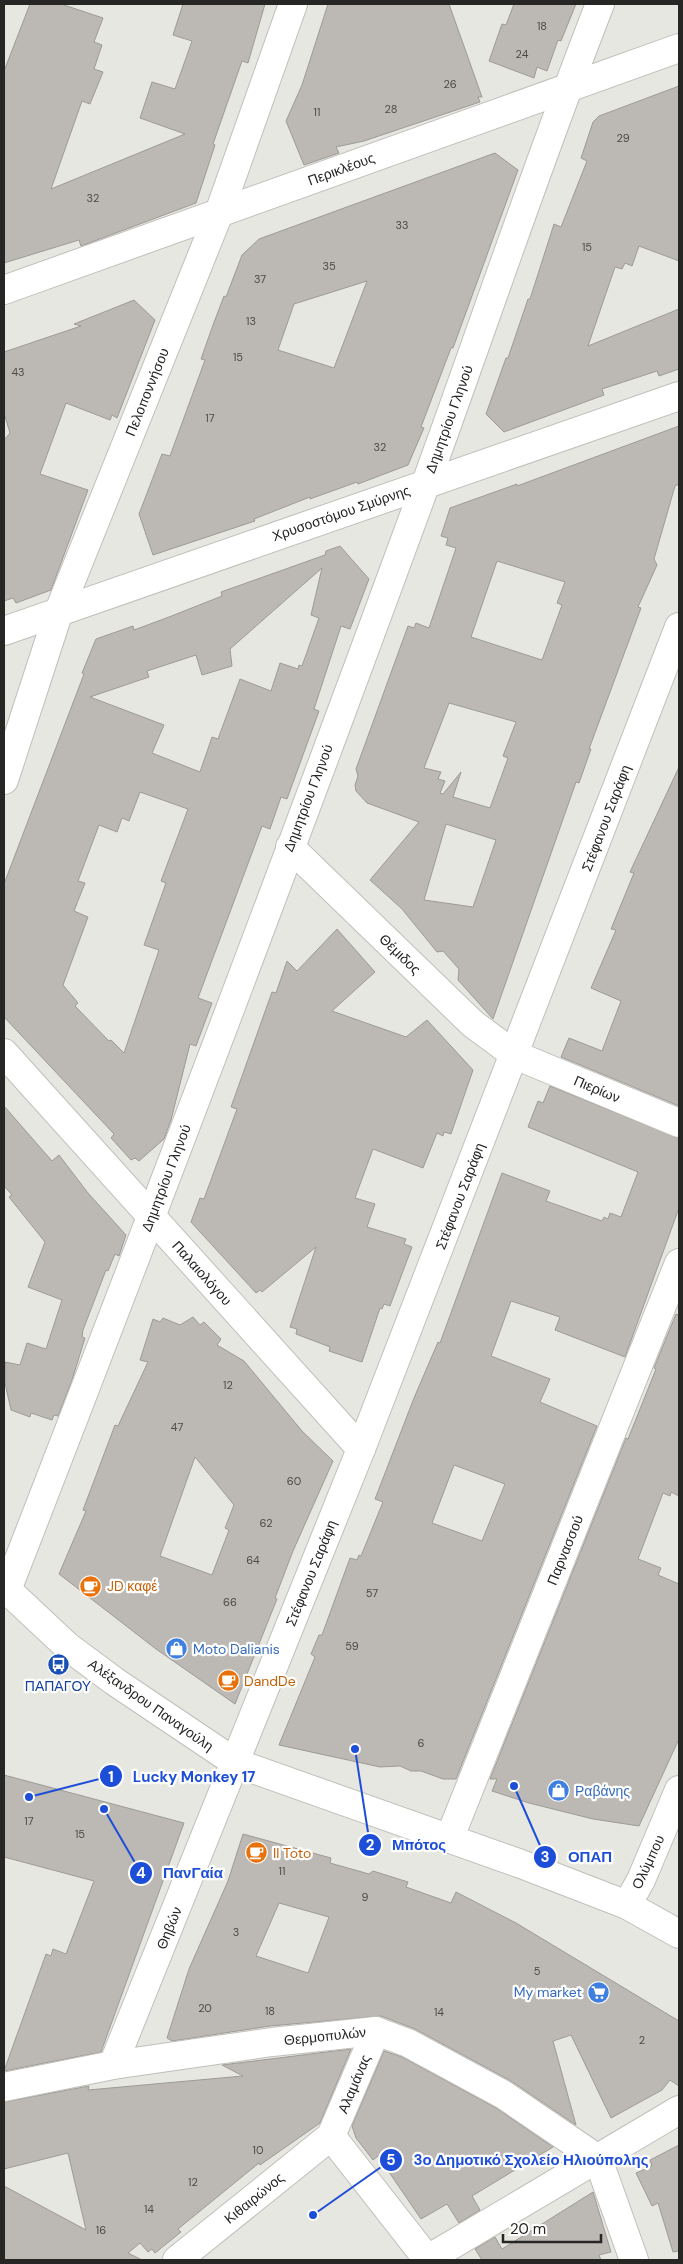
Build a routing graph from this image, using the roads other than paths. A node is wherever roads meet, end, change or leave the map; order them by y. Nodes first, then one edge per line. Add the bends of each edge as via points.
1 (293, 4) edge
2 (600, 4) edge
3 (679, 48) edge
4 (568, 88) junction
5 (219, 213) junction
6 (4, 290) edge
7 (679, 396) edge
8 (425, 485) junction
9 (59, 610) junction
10 (679, 627) edge
11 (4, 631) edge
12 (4, 780) edge
13 (290, 847) junction
14 (4, 1052) edge
15 (515, 1055) junction
16 (679, 1123) edge
17 (152, 1216) junction
18 (679, 1263) edge
19 (361, 1449) junction
20 (5, 1590) edge
21 (236, 1763) junction
22 (679, 1790) edge
23 (450, 1837) junction
24 (627, 1905) junction
25 (679, 1934) edge
26 (376, 2031) junction
27 (113, 2065) junction
28 (4, 2087) edge
29 (679, 2110) edge
30 (331, 2136) junction
31 (598, 2159) junction
32 (177, 2260) edge
33 (428, 2260) edge
34 (634, 2260) edge

1 - 5 street, Πελοποννήσου
2 - 4 street, Δημητρίου Γληνού
3 - 4 street, Περικλέους
4 - 5 street, Περικλέους
4 - 8 street, Δημητρίου Γληνού
5 - 6 street, Περικλέους
5 - 9 street, Πελοποννήσου
7 - 8 street, Χρυσοστόμου Σμύρνης
8 - 9 street, Χρυσοστόμου Σμύρνης
8 - 13 street, Δημητρίου Γληνού
9 - 11 street, Χρυσοστόμου Σμύρνης
9 - 12 street, Πελοποννήσου
10 - 15 street, Στέφανου Σαράφη
13 - 15 street, Θέμιδος via 473,1024
13 - 17 street, Δημητρίου Γληνού
14 - 17 street, Παλαιολόγου
15 - 16 street, Πιερίων
15 - 19 street, Στέφανου Σαράφη
17 - 19 street, Παλαιολόγου
17 - 20 street, Δημητρίου Γληνού
18 - 23 street, Παρνασσού
19 - 21 street, Στέφανου Σαράφη
20 - 21 street, Αλέξανδρου Παναγούλη via 67,1646
21 - 23 street, Αλέξανδρου Παναγούλη
21 - 27 street, Θηβών
22 - 24 street, Ολύμπου
23 - 24 street, Αλέξανδρου Παναγούλη
24 - 25 street, Αλέξανδρου Παναγούλη
26 - 27 street, Θερμοπυλών
26 - 30 street, Αλαμάνας
26 - 31 street, Θερμοπυλών via 408,2043 504,2095
27 - 28 street, Θερμοπυλών
29 - 31 street
30 - 32 street, Κιθαιρώνος
30 - 33 street
31 - 33 street
31 - 34 street

